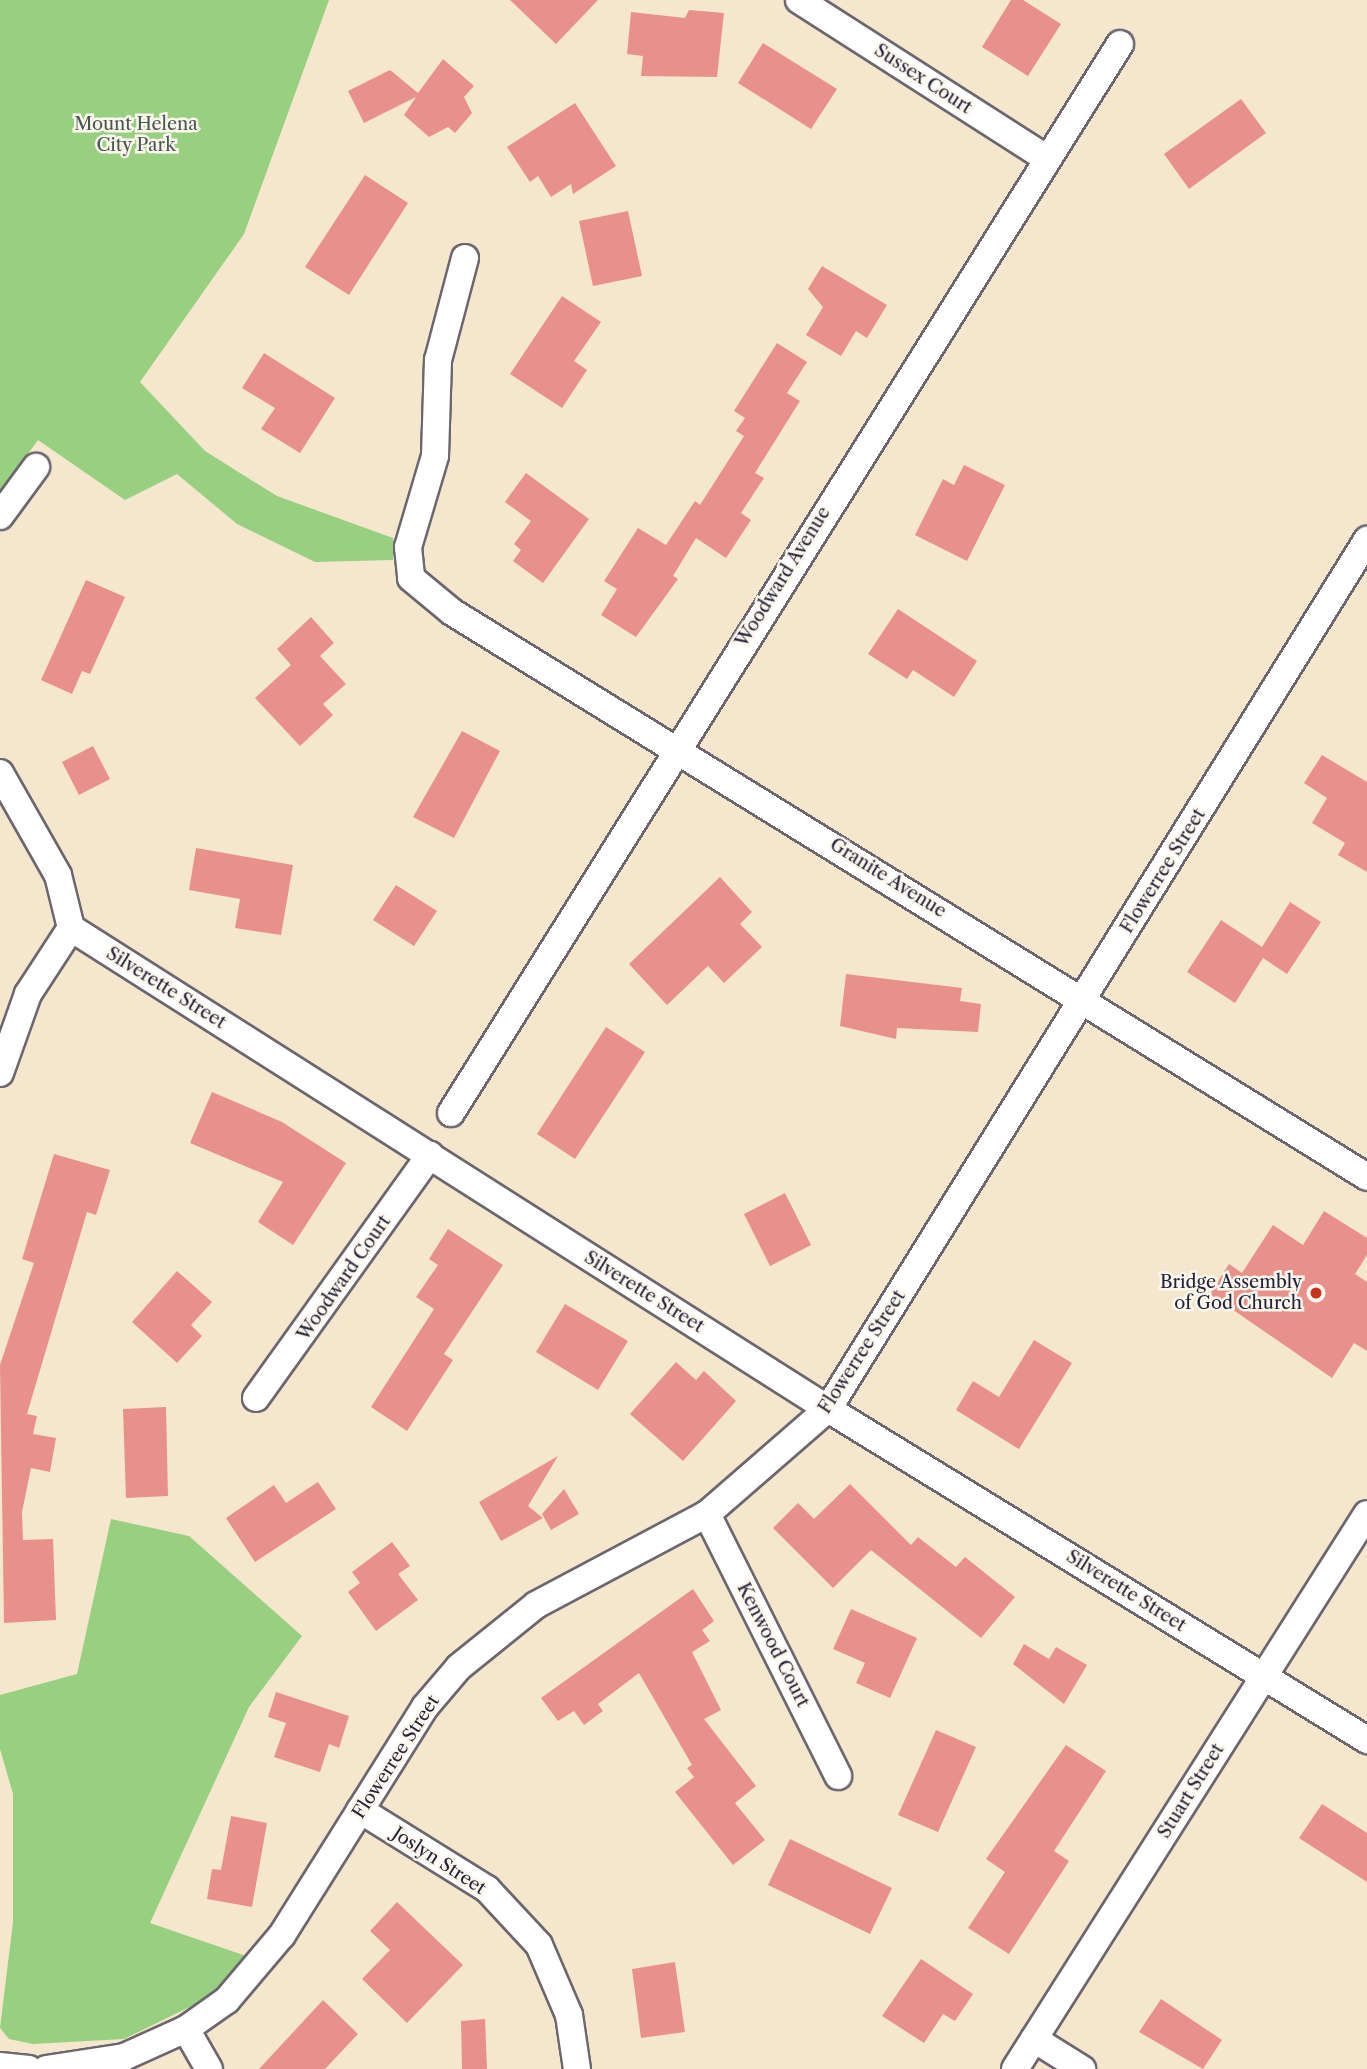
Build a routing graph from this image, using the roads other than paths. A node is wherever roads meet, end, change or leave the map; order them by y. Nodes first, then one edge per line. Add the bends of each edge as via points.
1 (799, 0) edge
2 (1120, 44) dead end
3 (1048, 159) junction
4 (465, 258) dead end
5 (36, 467) dead end
6 (0, 516) edge
7 (1367, 540) edge
8 (676, 745) junction
9 (0, 773) edge
10 (71, 928) junction
11 (1083, 1002) junction
12 (0, 1073) edge
13 (451, 1113) dead end
14 (430, 1155) junction
15 (1367, 1177) edge
16 (256, 1398) dead end
17 (828, 1409) junction
18 (707, 1514) junction
19 (1367, 1514) edge
20 (1264, 1676) junction
21 (1367, 1740) edge
22 (838, 1776) dead end
23 (360, 1810) junction
24 (187, 2029) junction
25 (1034, 2039) junction
26 (0, 2066) edge
27 (29, 2069) edge
28 (46, 2069) edge
29 (209, 2069) edge
30 (578, 2069) edge
31 (1015, 2069) edge
32 (1082, 2069) edge

1 - 3 street, Sussex Court
2 - 3 street, Woodward Avenue
3 - 8 street, Woodward Avenue
4 - 8 street, Granite Avenue via 438,360 435,456 408,547 411,578 452,612
5 - 6 street
7 - 11 street, Flowerree Street
8 - 11 street, Granite Avenue
8 - 13 street, Woodward Avenue
9 - 10 street via 58,876
10 - 12 street via 28,994
10 - 14 street, Silverette Street
11 - 15 street, Granite Avenue
11 - 17 street, Flowerree Street
14 - 16 street, Woodward Court
14 - 17 street, Silverette Street
17 - 18 street, Flowerree Street
17 - 20 street, Silverette Street
18 - 22 street, Kenwood Court
18 - 23 street, Flowerree Street via 536,1605 488,1639 425,1707
19 - 20 street, Stuart Street
20 - 21 street, Silverette Street
20 - 25 street, Stuart Street
23 - 24 street, Flowerree Street via 255,1972
23 - 30 street, Joslyn Street via 486,1889 539,1945 569,2015
24 - 28 street, Flowerree Street via 124,2057
24 - 29 street
25 - 31 street, Stuart Street
25 - 32 street
26 - 27 street

